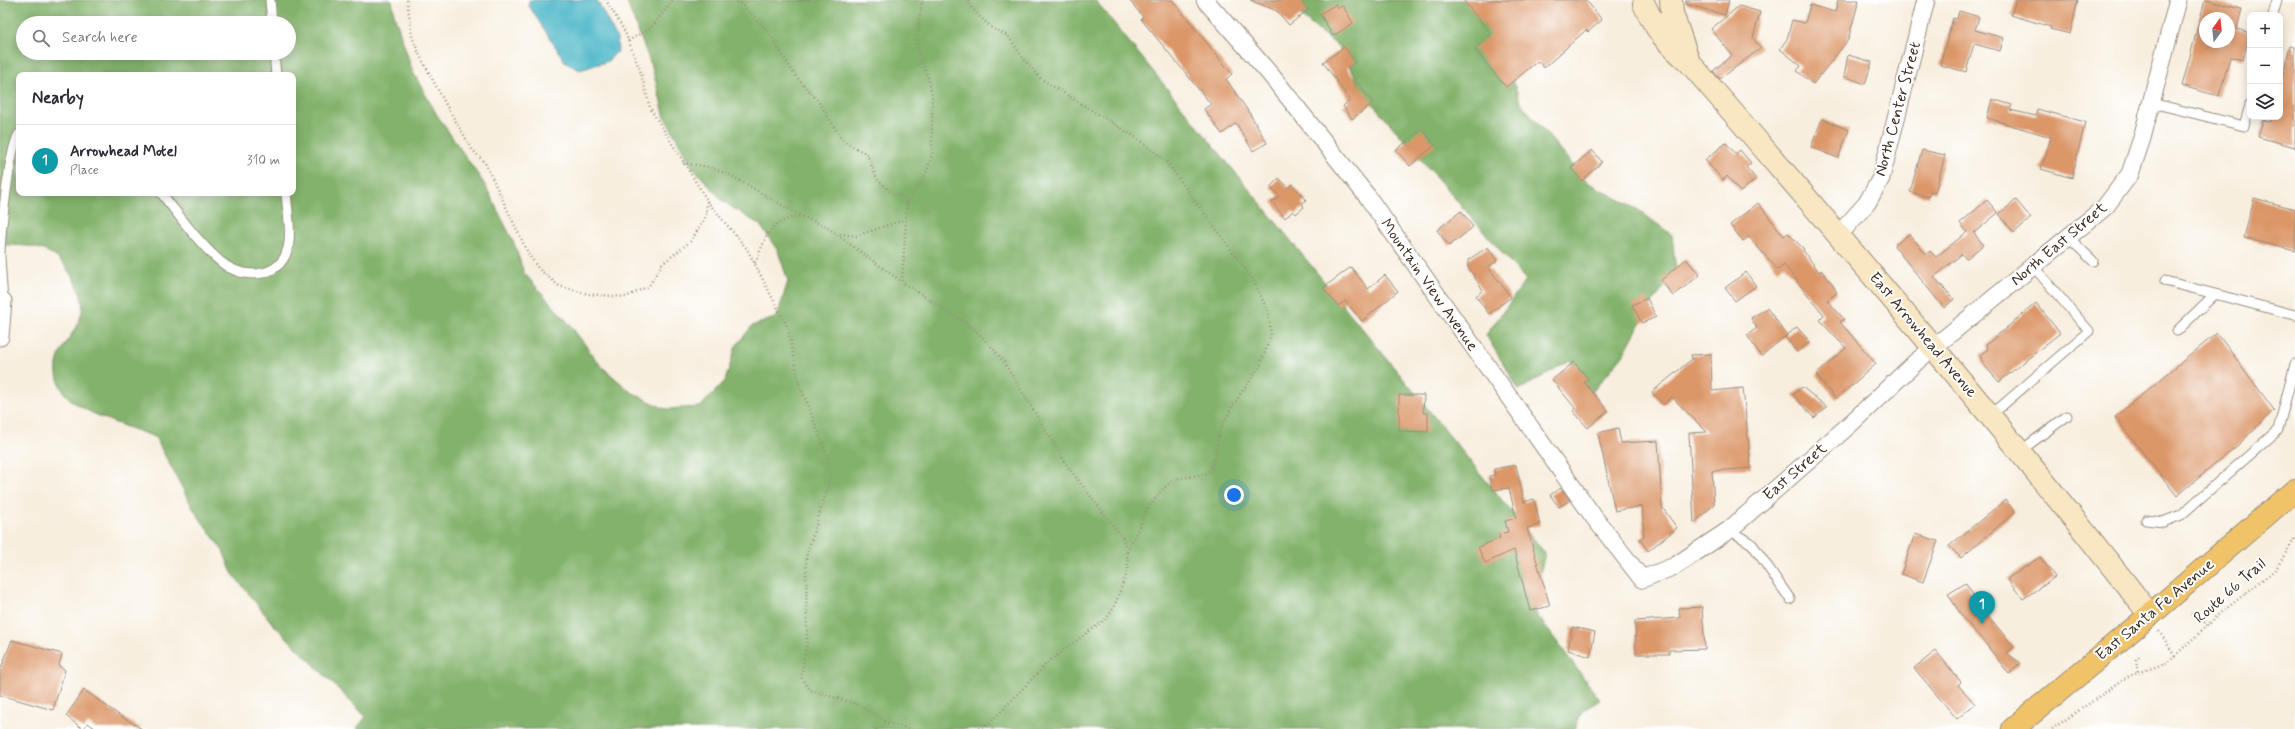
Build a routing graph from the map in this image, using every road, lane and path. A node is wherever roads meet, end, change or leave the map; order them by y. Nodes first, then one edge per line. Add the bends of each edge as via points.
1 (270, 0) edge
2 (407, 0) edge
3 (606, 0) edge
4 (673, 0) edge
5 (737, 0) edge
6 (922, 0) edge
7 (968, 0) edge
8 (1205, 0) edge
9 (1668, 0) edge
10 (1671, 0) edge
11 (1926, 0) edge
12 (2178, 0) edge
13 (2277, 0) edge
14 (1642, 2) edge
15 (2274, 12) edge
16 (271, 16) edge
17 (628, 41) junction
18 (275, 60) edge
19 (1689, 62) junction
20 (276, 72) edge
21 (2152, 103) junction
22 (2247, 115) edge
23 (16, 140) edge
24 (682, 163) junction
25 (164, 196) edge
26 (286, 196) edge
27 (707, 200) junction
28 (907, 203) junction
29 (801, 216) junction
30 (906, 219) junction
31 (1843, 230) dead end
32 (835, 233) junction
33 (2068, 237) junction
34 (2093, 261) dead end
35 (755, 263) junction
36 (2033, 266) junction
37 (2165, 281) dead end
38 (902, 282) junction
39 (2215, 294) junction
40 (3, 301) joint
41 (2295, 315) edge
42 (2177, 331) dead end
43 (0, 337) edge
44 (1935, 347) junction
45 (2295, 364) edge
46 (1990, 416) junction
47 (2068, 416) dead end
48 (2019, 452) junction
49 (2295, 490) edge
50 (2146, 520) dead end
51 (1729, 530) junction
52 (2295, 538) edge
53 (1127, 552) junction
54 (1642, 579) joint
55 (1790, 599) dead end
56 (2191, 614) dead end
57 (2150, 615) junction
58 (2208, 626) junction
59 (2162, 637) dead end
60 (2142, 654) dead end
61 (2175, 656) junction
62 (2138, 672) junction
63 (910, 729) edge
64 (975, 729) edge
65 (2013, 729) edge
66 (2052, 729) edge

1 - 16 lane
2 - 27 path via 412,37 445,103 472,149 485,162 529,255 538,268 559,286 588,294 626,297 649,286 662,264 691,241 706,216
3 - 17 path
4 - 17 path via 652,27
5 - 28 path via 768,31 794,74 820,102 841,138 867,154 877,179
6 - 28 path via 917,50 929,80 932,96 932,154 926,174
7 - 53 path via 971,8 992,28 1008,36 1041,79 1137,138 1165,160 1252,278 1268,311 1271,335 1260,366 1232,406 1220,430 1212,467 1206,474 1175,479 1162,490 1149,506
8 - 54 street, Mountain View Avenue via 1270,74 1367,196 1593,516
9 - 14 street via 1652,6
10 - 19 street, East Arrowhead Avenue via 1672,13
11 - 31 street, North Center Street via 1881,178 1867,203
12 - 21 street, North East Street
13 - 15 lane
14 - 19 street, East Arrowhead Avenue via 1654,26 1673,49
17 - 24 path via 641,73 650,108
18 - 20 lane
19 - 44 street, East Arrowhead Avenue
21 - 22 lane via 2244,126
21 - 33 street, North East Street via 2130,174 2105,207
23 - 40 lane via 10,162 0,256
24 - 27 path
24 - 29 path via 708,167 730,175
25 - 26 lane via 215,257 236,272 250,275 272,270 288,250 290,236
27 - 35 path via 747,249
28 - 30 path
29 - 32 path via 819,222
29 - 35 path via 787,218 770,229
30 - 32 path via 856,236
30 - 38 path
32 - 38 path
33 - 34 lane
33 - 36 street, North East Street
35 - 63 path via 788,328 799,383 830,468 830,480 806,557 807,642 802,678 810,690 860,705 888,723
36 - 44 street, North East Street
36 - 46 lane via 2089,331
37 - 39 lane
38 - 53 path via 973,328 990,345 1004,362 1068,467 1120,533
39 - 41 lane
39 - 42 lane
40 - 43 street
44 - 46 street, East Arrowhead Avenue
44 - 51 street, East Street
45 - 50 lane via 2278,430 2181,515 2163,522
46 - 48 street, East Arrowhead Avenue
47 - 48 lane
48 - 57 street, East Arrowhead Avenue via 2065,505
49 - 57 main road, East Santa Fe Avenue
51 - 54 street, East Street via 1675,566
51 - 55 lane via 1752,544
52 - 58 path, Route 66 Trail via 2276,569
53 - 64 path via 1128,570 1114,607 1107,618 1048,662 994,719
56 - 58 path via 2198,616
57 - 65 main road, East Santa Fe Avenue
58 - 61 path, Route 66 Trail
59 - 61 path
60 - 62 path via 2136,660
61 - 62 path, Route 66 Trail via 2166,663
62 - 66 path, Route 66 Trail

